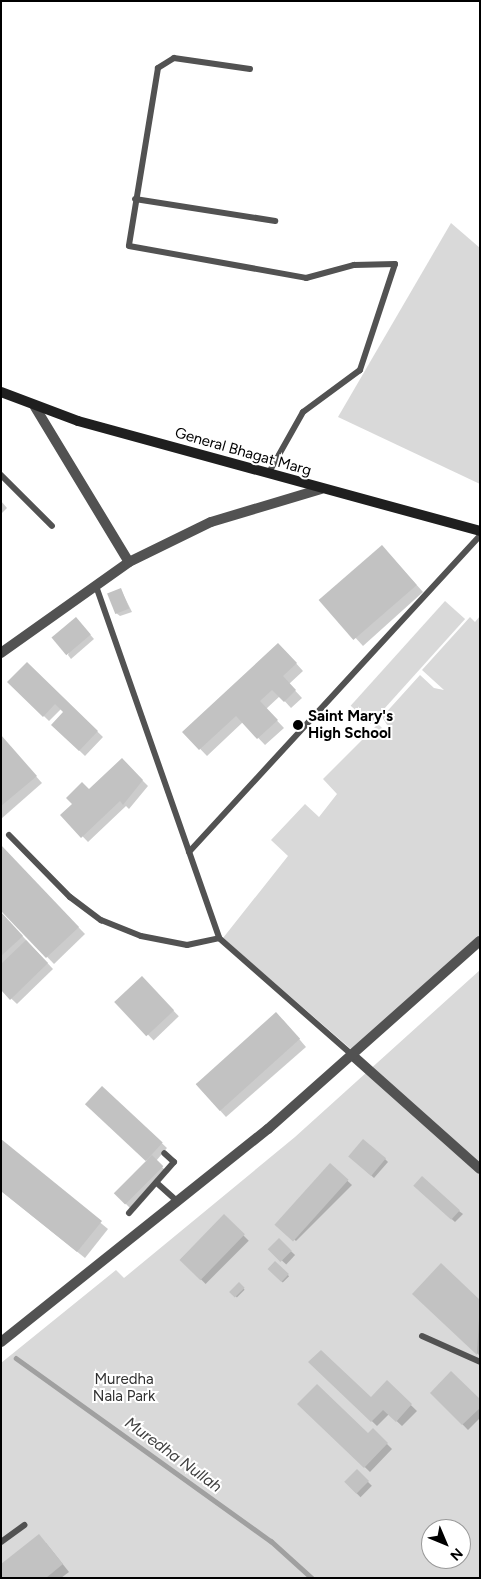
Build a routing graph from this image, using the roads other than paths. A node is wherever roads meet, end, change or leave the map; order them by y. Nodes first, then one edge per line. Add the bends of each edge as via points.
1 (250, 69) dead end
2 (135, 199) junction
3 (274, 221) dead end
4 (1, 392) edge
5 (35, 407) junction
6 (268, 474) junction
7 (1, 475) edge
8 (321, 489) junction
9 (52, 526) dead end
10 (480, 531) edge
11 (480, 536) edge
12 (129, 562) junction
13 (96, 586) junction
14 (1, 653) edge
15 (9, 835) dead end
16 (189, 852) junction
17 (219, 938) junction
18 (480, 941) edge
19 (352, 1054) junction
20 (164, 1153) dead end
21 (480, 1169) edge
22 (158, 1184) junction
23 (178, 1202) junction
24 (129, 1213) dead end
25 (422, 1336) dead end
26 (1, 1342) edge
27 (480, 1362) edge
28 (24, 1525) dead end
29 (1, 1542) edge

1 - 2 lane via 174,58 163,62 158,68
2 - 3 lane
2 - 6 lane via 129,246 306,278 354,265 395,264 360,370 303,412
4 - 5 street, General Bhagat Marg
5 - 6 street, General Bhagat Marg
5 - 12 street
6 - 8 street, General Bhagat Marg
7 - 9 lane
8 - 10 street, General Bhagat Marg
8 - 12 street via 210,522
11 - 16 lane
12 - 13 street
13 - 14 street
13 - 16 lane
15 - 17 lane via 70,897 101,920 141,936 187,945
16 - 17 lane
17 - 19 lane
18 - 19 street
19 - 21 street
19 - 23 street
20 - 22 lane via 174,1162
22 - 23 lane
22 - 24 lane
23 - 26 street
25 - 27 lane
28 - 29 lane

